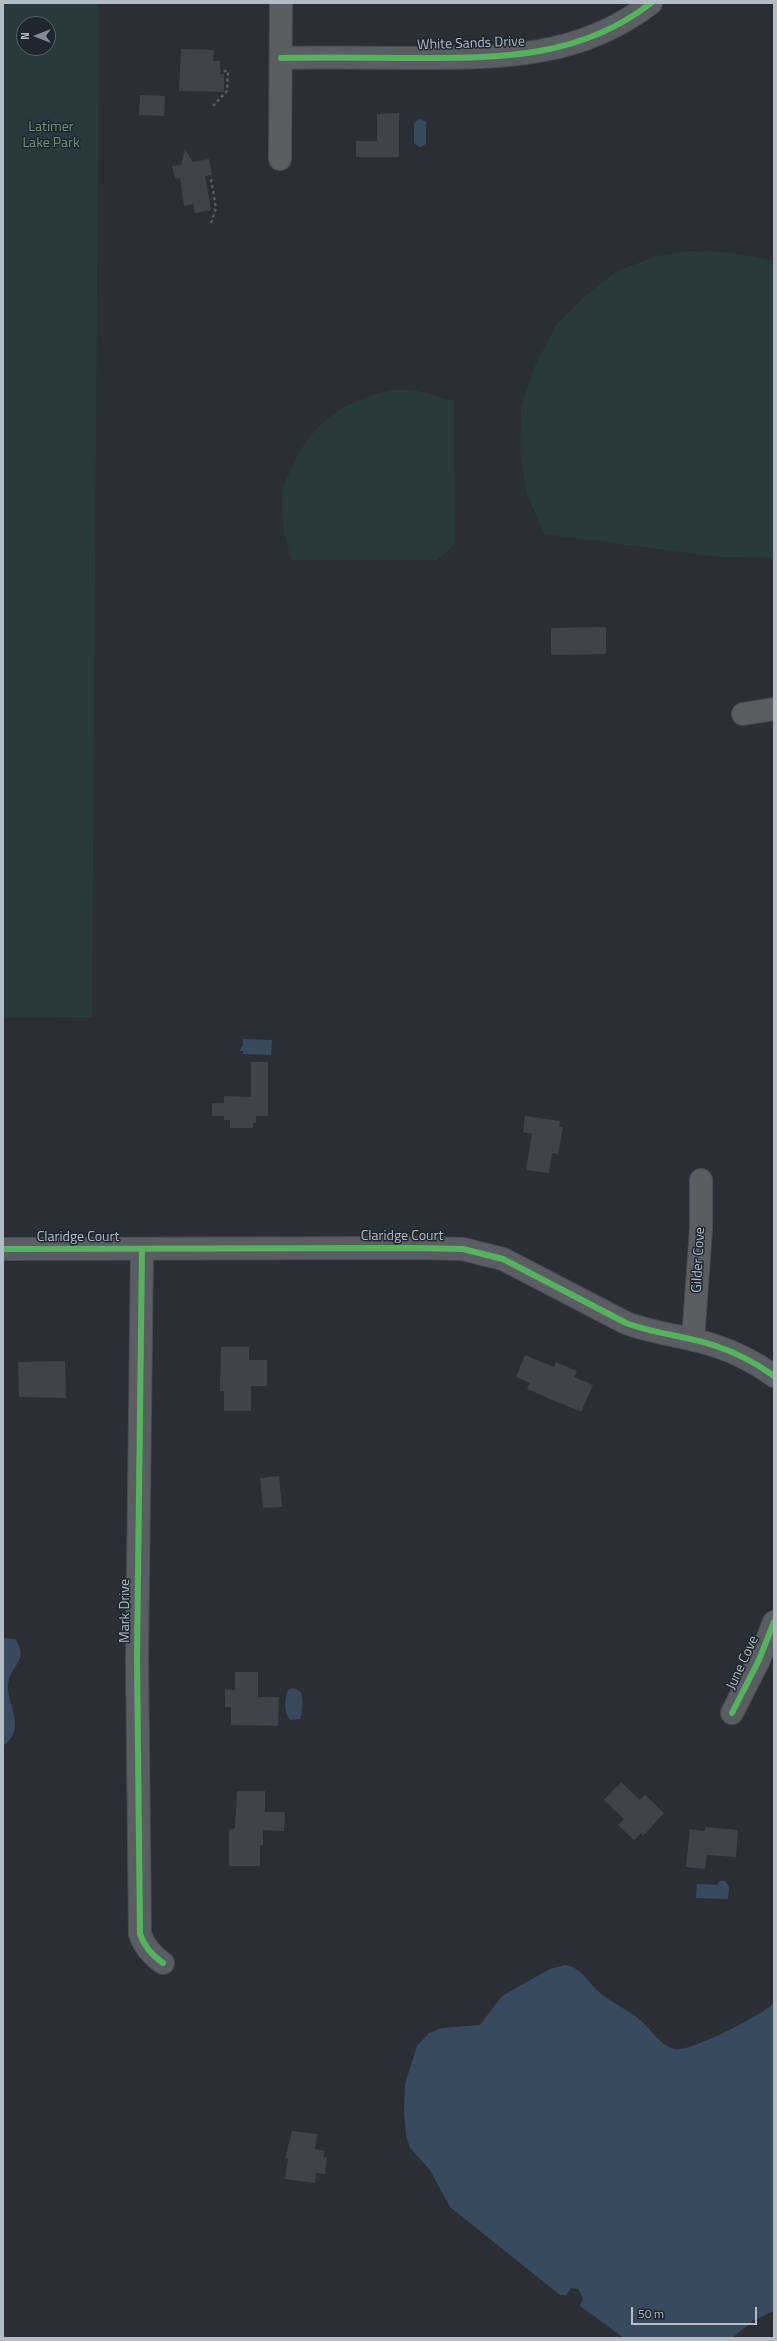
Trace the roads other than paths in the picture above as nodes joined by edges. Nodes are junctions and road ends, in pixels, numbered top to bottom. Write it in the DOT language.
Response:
graph roads {
  1 [pos="281,3"];
  2 [pos="651,3"];
  3 [pos="281,58"];
  4 [pos="280,159"];
  5 [pos="774,709"];
  6 [pos="743,714"];
  7 [pos="701,1180"];
  8 [pos="3,1249"];
  9 [pos="142,1250"];
  10 [pos="693,1340"];
  11 [pos="774,1376"];
  12 [pos="774,1622"];
  13 [pos="732,1713"];
  14 [pos="163,1963"];
  1 -- 3 [label="street"];
  2 -- 3 [label="street, White Sands Drive"];
  3 -- 4 [label="street"];
  5 -- 6 [label="street"];
  7 -- 10 [label="street, Gilder Cove"];
  8 -- 9 [label="street, Claridge Court"];
  9 -- 10 [label="street, Claridge Court"];
  9 -- 14 [label="street, Mark Drive"];
  10 -- 11 [label="street, Claridge Court"];
  12 -- 13 [label="street, June Cove"];
}
